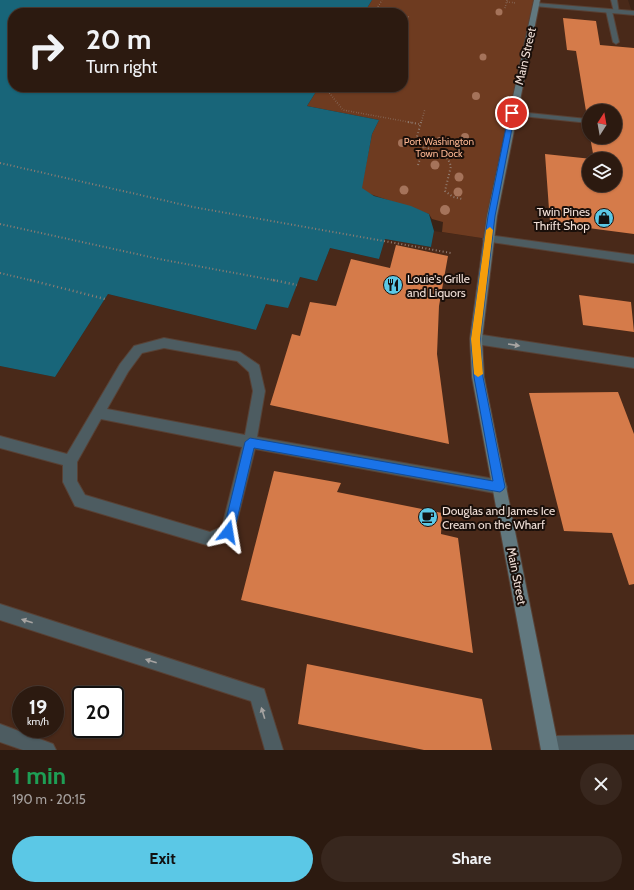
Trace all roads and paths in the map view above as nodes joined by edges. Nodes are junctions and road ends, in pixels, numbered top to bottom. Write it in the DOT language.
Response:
graph roads {
  1 [pos="614,0"];
  2 [pos="507,1"];
  3 [pos="518,3"];
  4 [pos="537,3"];
  5 [pos="505,8"];
  6 [pos="609,11"];
  7 [pos="617,12"];
  8 [pos="634,13"];
  9 [pos="616,42"];
  10 [pos="329,92"];
  11 [pos="425,109"];
  12 [pos="512,113"];
  13 [pos="582,120"];
  14 [pos="419,124"];
  15 [pos="424,146"];
  16 [pos="0,164"];
  17 [pos="418,165"];
  18 [pos="462,199"];
  19 [pos="0,224"];
  20 [pos="488,239"];
  21 [pos="451,253"];
  22 [pos="634,259"];
  23 [pos="0,274"];
  24 [pos="297,285"];
  25 [pos="105,299"];
  26 [pos="476,339"];
  27 [pos="634,363"];
  28 [pos="98,413"];
  29 [pos="0,442"];
  30 [pos="250,442"];
  31 [pos="70,461"];
  32 [pos="500,487"];
  33 [pos="0,612"];
  34 [pos="0,733"];
  35 [pos="634,744"];
  36 [pos="550,748"];
  37 [pos="47,750"];
  38 [pos="274,750"];
  1 -- 7 [label="street"];
  2 -- 3 [label="path"];
  2 -- 5 [label="path"];
  4 -- 6 [label="street"];
  4 -- 12 [label="main road, Main Street"];
  6 -- 7 [label="street"];
  6 -- 9 [label="street"];
  7 -- 8 [label="street"];
  10 -- 14 [label="path"];
  11 -- 14 [label="path"];
  12 -- 13 [label="street"];
  12 -- 20 [label="main road, Main Street"];
  14 -- 15 [label="path"];
  15 -- 17 [label="path"];
  15 -- 18 [label="path"];
  16 -- 21 [label="path"];
  19 -- 24 [label="path"];
  20 -- 22 [label="street"];
  20 -- 26 [label="main road, Main Street"];
  23 -- 25 [label="path"];
  26 -- 27 [label="street, one-way"];
  26 -- 32 [label="main road, Main Street"];
  28 -- 30 [label="street"];
  28 -- 30 [label="street"];
  28 -- 31 [label="street"];
  29 -- 31 [label="street"];
  30 -- 31 [label="street"];
  30 -- 32 [label="street"];
  32 -- 36 [label="main road, Main Street"];
  38 -- 33 [label="street, one-way"];
  34 -- 37 [label="street"];
  35 -- 36 [label="street"];
}
